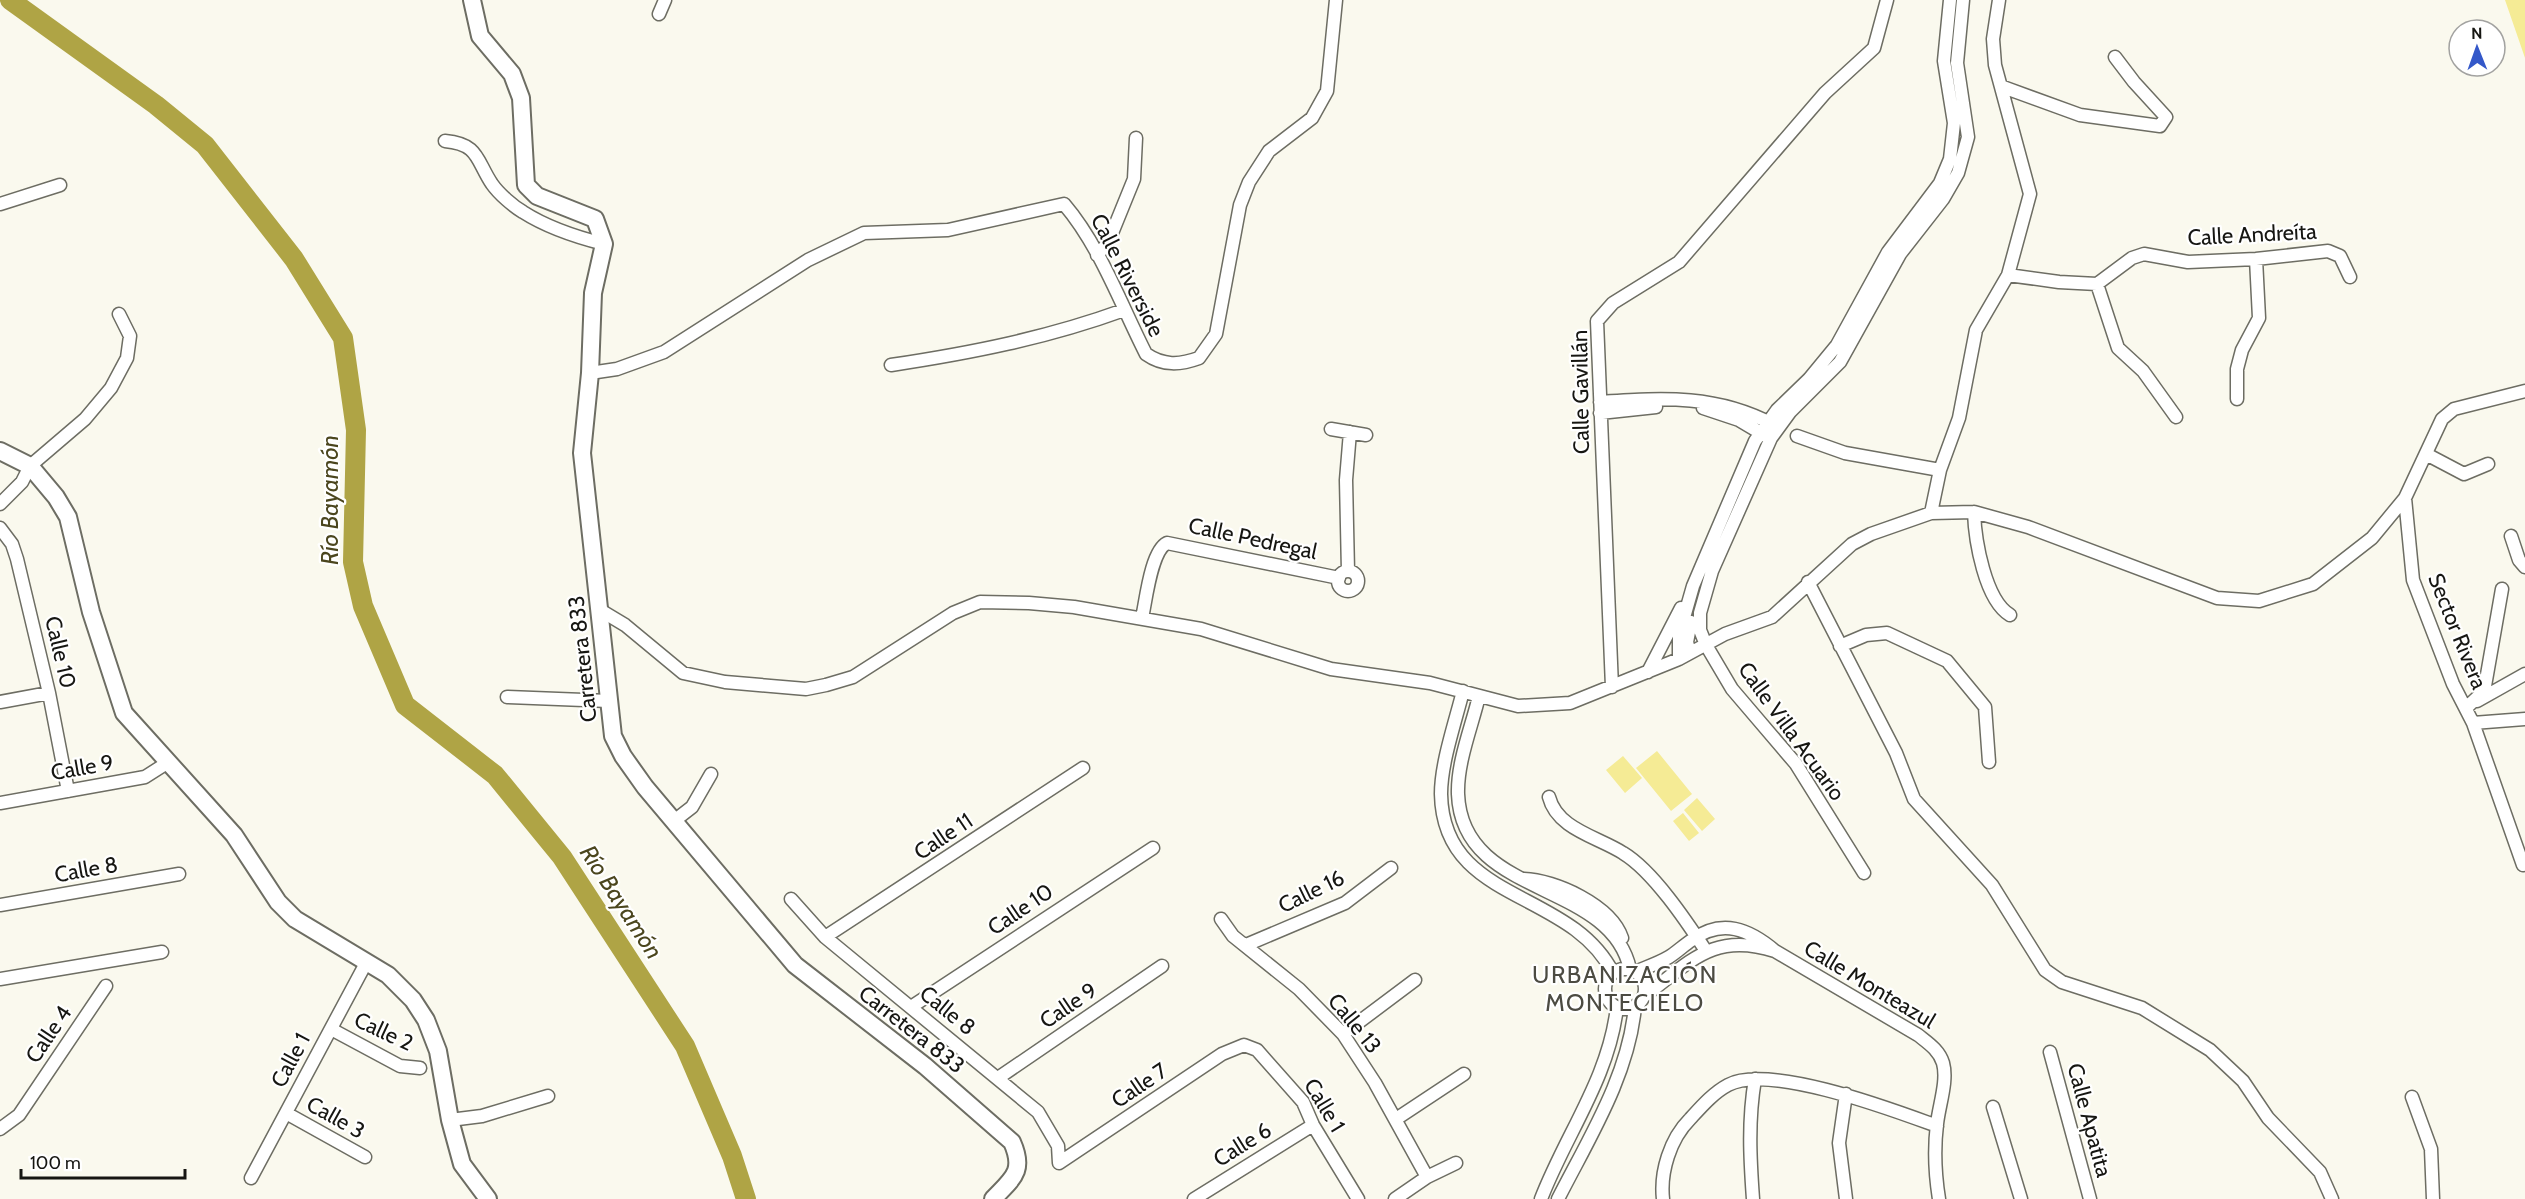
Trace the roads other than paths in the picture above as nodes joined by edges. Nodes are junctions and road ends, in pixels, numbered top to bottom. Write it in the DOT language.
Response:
graph roads {
  1 [pos="472,0"];
  2 [pos="665,0"];
  3 [pos="1336,0"];
  4 [pos="1876,0"];
  5 [pos="1950,0"];
  6 [pos="1963,0"];
  7 [pos="1999,0"];
  8 [pos="1887,5"];
  9 [pos="659,14"];
  10 [pos="2115,57"];
  11 [pos="2003,87"];
  12 [pos="1136,138"];
  13 [pos="445,141"];
  14 [pos="60,185"];
  15 [pos="0,204"];
  16 [pos="604,244"];
  17 [pos="1097,255"];
  18 [pos="2256,259"];
  19 [pos="2008,274"];
  20 [pos="2350,277"];
  21 [pos="2097,284"];
  22 [pos="1124,310"];
  23 [pos="119,314"];
  24 [pos="891,365"];
  25 [pos="591,373"];
  26 [pos="2525,391"];
  27 [pos="2237,399"];
  28 [pos="1600,407"];
  29 [pos="2176,417"];
  30 [pos="1773,424"];
  31 [pos="1331,429"];
  32 [pos="1350,432"];
  33 [pos="1366,435"];
  34 [pos="1765,435"];
  35 [pos="1797,436"];
  36 [pos="0,450"];
  37 [pos="2426,454"];
  38 [pos="2488,464"];
  39 [pos="30,466"];
  40 [pos="1940,470"];
  41 [pos="2405,498"];
  42 [pos="0,504"];
  43 [pos="1974,512"];
  44 [pos="1931,513"];
  45 [pos="0,528"];
  46 [pos="2511,536"];
  47 [pos="2525,567"];
  48 [pos="1808,582"];
  49 [pos="1693,586"];
  50 [pos="2502,589"];
  51 [pos="1706,590"];
  52 [pos="600,610"];
  53 [pos="2010,615"];
  54 [pos="1142,618"];
  55 [pos="1706,645"];
  56 [pos="1840,646"];
  57 [pos="1685,656"];
  58 [pos="1648,672"];
  59 [pos="2525,674"];
  60 [pos="1612,687"];
  61 [pos="1462,691"];
  62 [pos="49,693"];
  63 [pos="1479,696"];
  64 [pos="507,697"];
  65 [pos="609,701"];
  66 [pos="0,702"];
  67 [pos="2466,708"];
  68 [pos="2525,719"];
  69 [pos="2473,723"];
  70 [pos="1989,762"];
  71 [pos="167,763"];
  72 [pos="1083,768"];
  73 [pos="711,774"];
  74 [pos="68,790"];
  75 [pos="1549,797"];
  76 [pos="0,803"];
  77 [pos="674,821"];
  78 [pos="1153,848"];
  79 [pos="2523,865"];
  80 [pos="1391,868"];
  81 [pos="1864,873"];
  82 [pos="179,874"];
  83 [pos="791,899"];
  84 [pos="0,905"];
  85 [pos="1221,919"];
  86 [pos="825,937"];
  87 [pos="1696,937"];
  88 [pos="1246,945"];
  89 [pos="1706,951"];
  90 [pos="1775,951"];
  91 [pos="162,952"];
  92 [pos="366,963"];
  93 [pos="1162,966"];
  94 [pos="1633,970"];
  95 [pos="1613,973"];
  96 [pos="0,979"];
  97 [pos="1415,980"];
  98 [pos="106,986"];
  99 [pos="1639,1002"];
  100 [pos="911,1007"];
  101 [pos="1617,1007"];
  102 [pos="331,1029"];
  103 [pos="1343,1034"];
  104 [pos="1244,1045"];
  105 [pos="2050,1053"];
  106 [pos="420,1068"];
  107 [pos="1464,1074"];
  108 [pos="998,1078"];
  109 [pos="1755,1079"];
  110 [pos="1846,1094"];
  111 [pos="548,1096"];
  112 [pos="2412,1097"];
  113 [pos="1993,1107"];
  114 [pos="286,1113"];
  115 [pos="1396,1119"];
  116 [pos="450,1120"];
  117 [pos="1313,1125"];
  118 [pos="1937,1126"];
  119 [pos="0,1129"];
  120 [pos="365,1157"];
  121 [pos="1059,1163"];
  122 [pos="1456,1163"];
  123 [pos="1427,1177"];
  124 [pos="251,1178"];
  125 [pos="488,1199"];
  126 [pos="993,1199"];
  127 [pos="1194,1199"];
  128 [pos="1358,1199"];
  129 [pos="1395,1199"];
  130 [pos="1541,1199"];
  131 [pos="1558,1199"];
  132 [pos="1663,1199"];
  133 [pos="1753,1199"];
  134 [pos="1846,1199"];
  135 [pos="1939,1199"];
  136 [pos="2021,1199"];
  137 [pos="2090,1199"];
  138 [pos="2332,1199"];
  139 [pos="2433,1199"];
  1 -- 16 [label="street"];
  2 -- 9 [label="street"];
  3 -- 22 [label="street, Calle Riverside"];
  4 -- 8 [label="street"];
  5 -- 30 [label="street"];
  6 -- 30 [label="street"];
  7 -- 11 [label="street"];
  8 -- 28 [label="street, Calle Gavillán"];
  10 -- 11 [label="street"];
  11 -- 19 [label="street"];
  12 -- 17 [label="street"];
  13 -- 16 [label="street"];
  14 -- 15 [label="street"];
  16 -- 25 [label="street, Carretera 833"];
  17 -- 22 [label="street, Calle Riverside"];
  17 -- 25 [label="street, Calle Riverside"];
  18 -- 20 [label="street, Calle Andreíta"];
  18 -- 21 [label="street, Calle Andreíta"];
  18 -- 27 [label="street"];
  19 -- 21 [label="street"];
  19 -- 40 [label="street"];
  21 -- 29 [label="street"];
  22 -- 24 [label="street"];
  23 -- 39 [label="street"];
  25 -- 52 [label="street, Carretera 833"];
  26 -- 37 [label="street"];
  28 -- 30 [label="street"];
  28 -- 34 [label="street"];
  28 -- 60 [label="street, Calle Gavillán"];
  30 -- 34 [label="street"];
  31 -- 32 [label="street"];
  32 -- 33 [label="street"];
  32 -- 54 [label="street, Calle Pedregal"];
  34 -- 49 [label="street"];
  34 -- 51 [label="street"];
  35 -- 40 [label="street"];
  36 -- 39 [label="street"];
  37 -- 38 [label="street"];
  37 -- 41 [label="street"];
  39 -- 42 [label="street"];
  39 -- 71 [label="street"];
  40 -- 44 [label="street"];
  41 -- 43 [label="street"];
  41 -- 67 [label="street, Sector Rivera"];
  43 -- 44 [label="street"];
  43 -- 53 [label="street"];
  44 -- 48 [label="street"];
  45 -- 62 [label="street, Calle 10"];
  46 -- 47 [label="street"];
  48 -- 55 [label="street"];
  48 -- 56 [label="street"];
  49 -- 57 [label="street"];
  49 -- 58 [label="street"];
  50 -- 67 [label="street, Sector Rivera"];
  51 -- 55 [label="street"];
  51 -- 57 [label="street"];
  52 -- 54 [label="street"];
  52 -- 65 [label="street, Carretera 833"];
  54 -- 61 [label="street"];
  55 -- 57 [label="street"];
  55 -- 81 [label="street, Calle Villa Acuario"];
  56 -- 70 [label="street"];
  56 -- 138 [label="street"];
  57 -- 58 [label="street"];
  58 -- 60 [label="street"];
  59 -- 67 [label="street, Sector Rivera"];
  60 -- 63 [label="street"];
  61 -- 63 [label="street"];
  61 -- 95 [label="street"];
  62 -- 66 [label="street"];
  62 -- 74 [label="street, Calle 10"];
  63 -- 94 [label="street"];
  64 -- 65 [label="street"];
  65 -- 77 [label="street, Carretera 833"];
  67 -- 69 [label="street, Sector Rivera"];
  68 -- 69 [label="street, Sector Rivera"];
  69 -- 79 [label="street, Sector Rivera"];
  71 -- 74 [label="street, Calle 9"];
  71 -- 92 [label="street"];
  72 -- 86 [label="street, Calle 11"];
  73 -- 77 [label="street"];
  74 -- 76 [label="street, Calle 9"];
  75 -- 87 [label="street"];
  77 -- 126 [label="street, Carretera 833"];
  78 -- 100 [label="street, Calle 10"];
  80 -- 88 [label="street, Calle 16"];
  82 -- 84 [label="street, Calle 8"];
  83 -- 86 [label="street, Calle 8"];
  85 -- 88 [label="street, Calle 13"];
  86 -- 100 [label="street, Calle 8"];
  87 -- 89 [label="street"];
  87 -- 90 [label="street, Calle Monteazul"];
  87 -- 94 [label="street, Calle Monteazul"];
  88 -- 103 [label="street, Calle 13"];
  89 -- 90 [label="street, Calle Monteazul"];
  89 -- 99 [label="street, Calle Monteazul"];
  90 -- 118 [label="street, Calle Monteazul"];
  91 -- 96 [label="street"];
  92 -- 102 [label="street, Calle 1"];
  92 -- 116 [label="street"];
  93 -- 108 [label="street, Calle 9"];
  94 -- 95 [label="street"];
  94 -- 99 [label="street"];
  95 -- 101 [label="street"];
  97 -- 103 [label="street"];
  98 -- 119 [label="street, Calle 4"];
  99 -- 101 [label="street"];
  99 -- 131 [label="street"];
  100 -- 108 [label="street, Calle 8"];
  101 -- 130 [label="street"];
  102 -- 106 [label="street, Calle 2"];
  102 -- 114 [label="street, Calle 1"];
  103 -- 115 [label="street, Calle 13"];
  104 -- 117 [label="street, Calle 1"];
  104 -- 121 [label="street, Calle 7"];
  105 -- 137 [label="street, Calle Apatita"];
  107 -- 115 [label="street"];
  108 -- 121 [label="street, Calle 8"];
  109 -- 110 [label="street"];
  109 -- 132 [label="street"];
  109 -- 133 [label="street"];
  110 -- 118 [label="street"];
  110 -- 134 [label="street"];
  111 -- 116 [label="street"];
  112 -- 139 [label="street"];
  113 -- 136 [label="street"];
  114 -- 120 [label="street, Calle 3"];
  114 -- 124 [label="street, Calle 1"];
  115 -- 123 [label="street, Calle 13"];
  116 -- 125 [label="street"];
  117 -- 127 [label="street, Calle 6"];
  117 -- 128 [label="street, Calle 1"];
  118 -- 135 [label="street, Calle Monteazul"];
  122 -- 123 [label="street"];
  123 -- 129 [label="street"];
}
